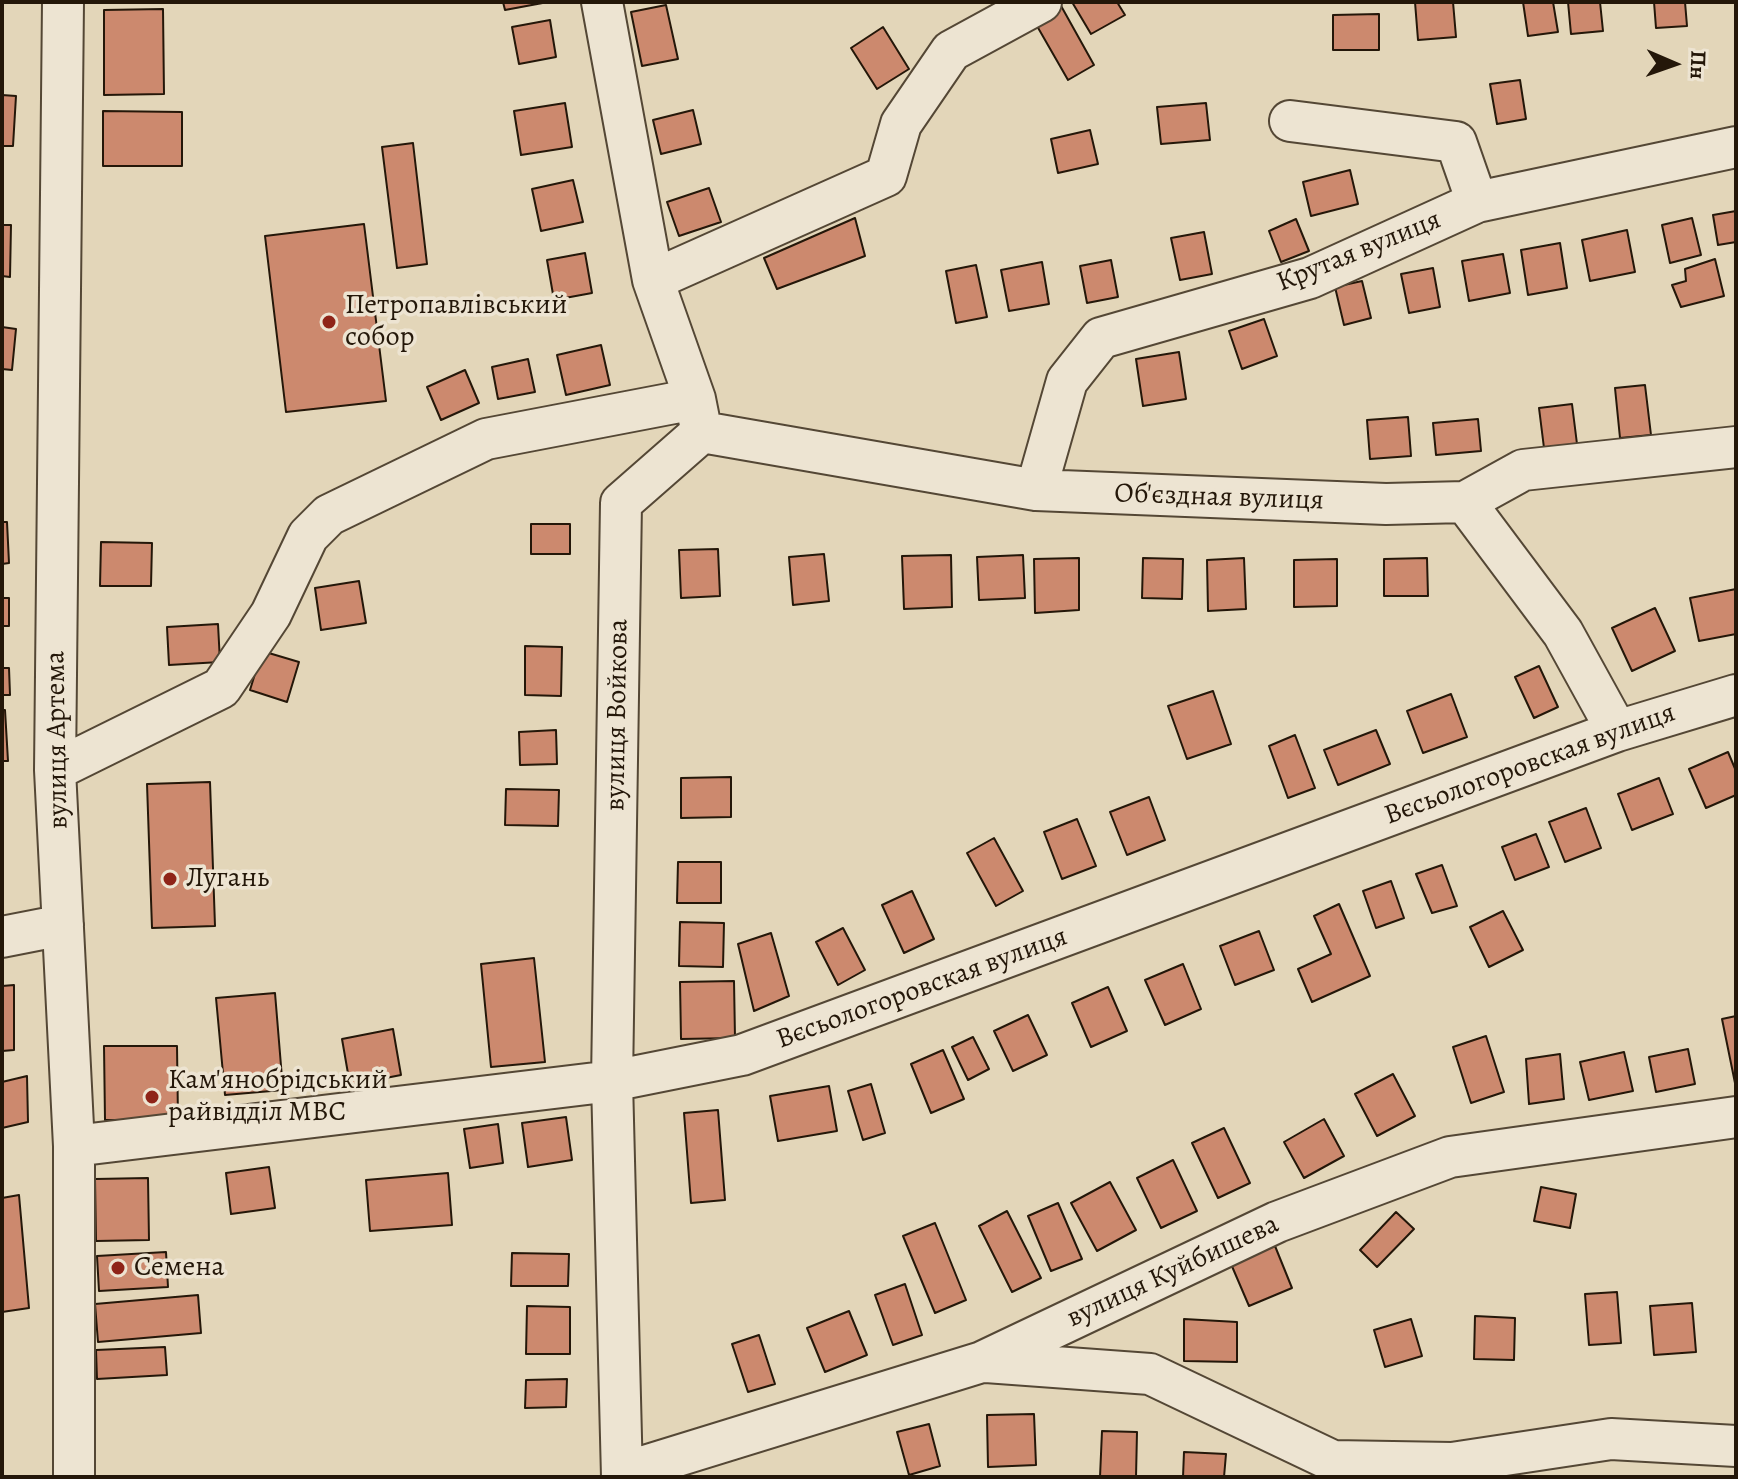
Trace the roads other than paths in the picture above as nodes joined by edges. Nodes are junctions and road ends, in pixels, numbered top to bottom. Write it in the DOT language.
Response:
graph roads {
  1 [pos="63,2"];
  2 [pos="602,2"];
  3 [pos="1041,2"];
  4 [pos="1290,121"];
  5 [pos="1736,147"];
  6 [pos="1477,202"];
  7 [pos="653,280"];
  8 [pos="698,415"];
  9 [pos="1736,447"];
  10 [pos="1036,490"];
  11 [pos="1465,502"];
  12 [pos="1736,695"];
  13 [pos="1617,731"];
  14 [pos="55,770"];
  15 [pos="63,925"];
  16 [pos="2,937"];
  17 [pos="612,1081"];
  18 [pos="1736,1117"];
  19 [pos="74,1146"];
  20 [pos="982,1362"];
  21 [pos="1736,1446"];
  22 [pos="622,1475"];
  23 [pos="74,1477"];
  1 -- 14 [label="street, вулиця Артема"];
  2 -- 7 [label="street"];
  3 -- 7 [label="street"];
  4 -- 6 [label="street"];
  5 -- 6 [label="street, Крутая вулиця"];
  6 -- 10 [label="street, Крутая вулиця"];
  7 -- 8 [label="street"];
  8 -- 10 [label="street, Об'єздная вулиця"];
  8 -- 14 [label="street"];
  8 -- 17 [label="street, вулиця Войкова"];
  9 -- 11 [label="street"];
  10 -- 11 [label="street, Об'єздная вулиця"];
  11 -- 13 [label="street"];
  12 -- 13 [label="street, Вєсьологоровская вулиця"];
  13 -- 17 [label="street, Вєсьологоровская вулиця"];
  14 -- 15 [label="street, вулиця Артема"];
  15 -- 16 [label="street"];
  15 -- 19 [label="street, вулиця Артема"];
  17 -- 19 [label="street, Вєсьологоровская вулиця"];
  17 -- 22 [label="street, вулиця Войкова"];
  18 -- 20 [label="street, вулиця Куйбишева"];
  19 -- 23 [label="street, вулиця Артема"];
  20 -- 21 [label="street"];
  20 -- 22 [label="street, вулиця Куйбишева"];
}
